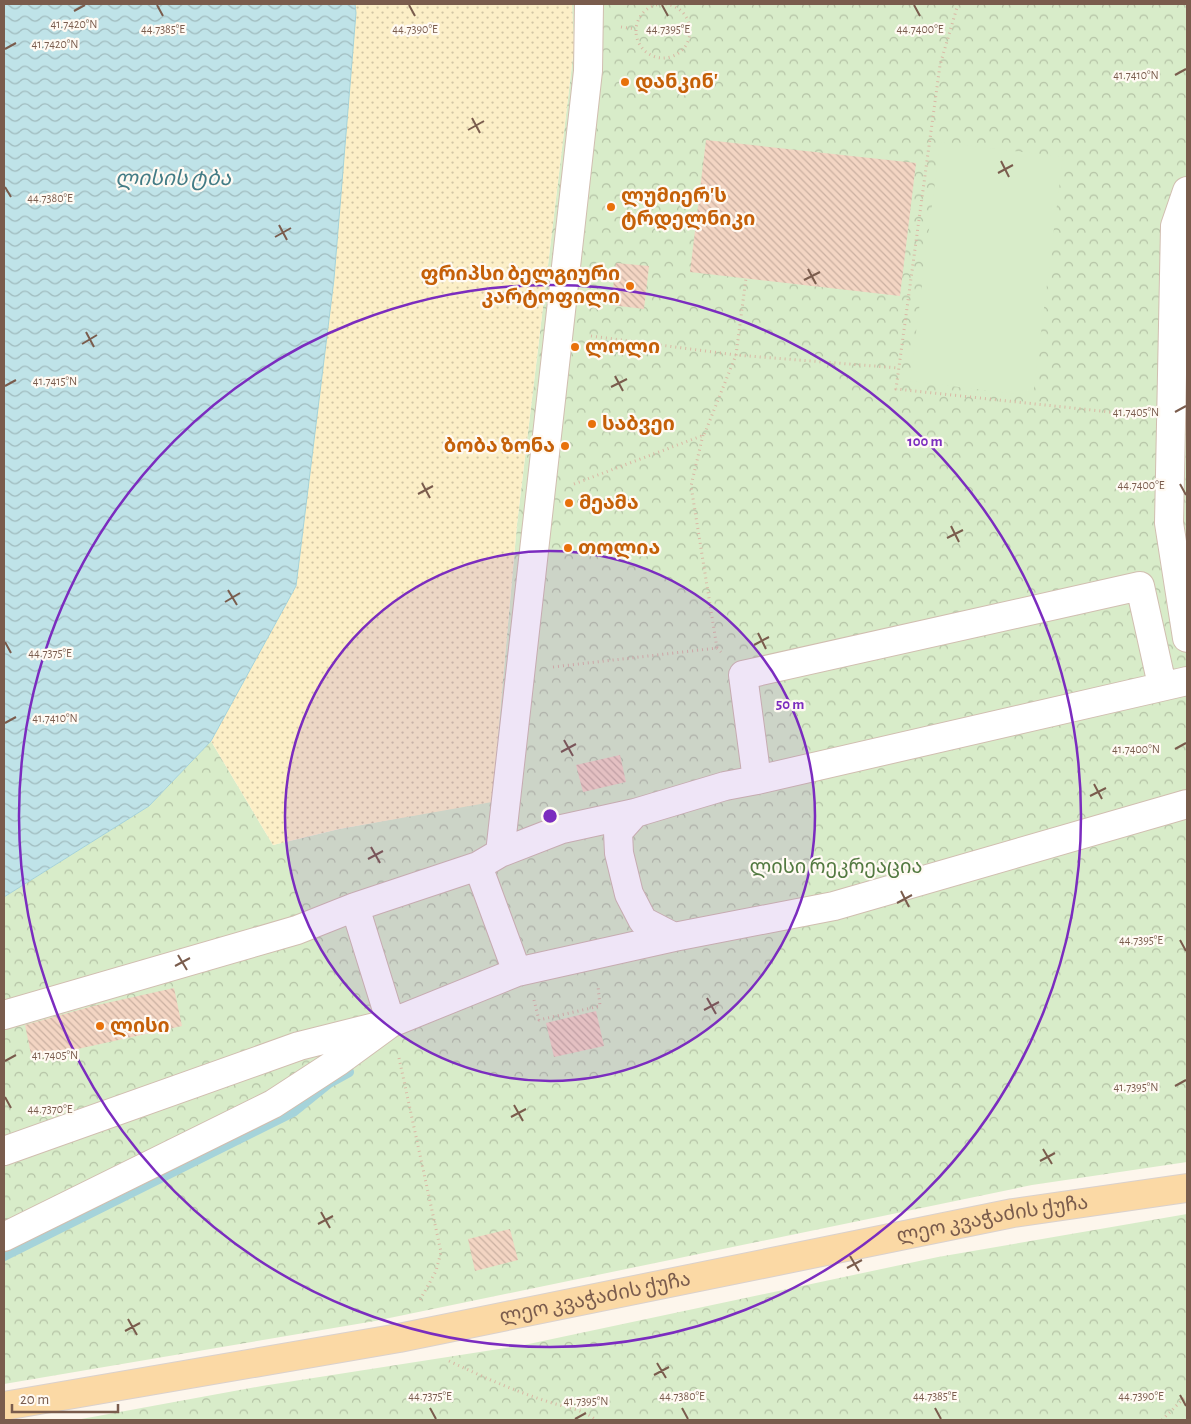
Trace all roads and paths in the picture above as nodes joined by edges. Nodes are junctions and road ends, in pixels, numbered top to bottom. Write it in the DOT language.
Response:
graph roads {
  1 [pos="589,4"];
  2 [pos="958,4"];
  3 [pos="687,20"];
  4 [pos="1187,191"];
  5 [pos="746,278"];
  6 [pos="559,332"];
  7 [pos="736,355"];
  8 [pos="899,368"];
  9 [pos="1172,419"];
  10 [pos="704,435"];
  11 [pos="541,496"];
  12 [pos="1187,638"];
  13 [pos="717,648"];
  14 [pos="520,670"];
  15 [pos="743,675"];
  16 [pos="1175,683"];
  17 [pos="757,780"];
  18 [pos="1187,804"];
  19 [pos="635,813"];
  20 [pos="489,860"];
  21 [pos="355,907"];
  22 [pos="674,937"];
  23 [pos="525,982"];
  24 [pos="598,982"];
  25 [pos="4,1015"];
  26 [pos="391,1023"];
  27 [pos="398,1053"];
  28 [pos="4,1151"];
  29 [pos="1187,1188"];
  30 [pos="4,1237"];
  31 [pos="399,1338"];
  32 [pos="1187,1396"];
  33 [pos="4,1406"];
  34 [pos="596,1420"];
  35 [pos="1162,1420"];
  1 -- 6 [label="street"];
  2 -- 8 [label="path"];
  3 -- 3 [label="path"];
  4 -- 9 [label="street"];
  5 -- 7 [label="path"];
  6 -- 7 [label="path"];
  6 -- 11 [label="street"];
  7 -- 8 [label="path"];
  7 -- 10 [label="path"];
  8 -- 9 [label="path"];
  9 -- 12 [label="street"];
  10 -- 11 [label="path"];
  10 -- 13 [label="path"];
  11 -- 14 [label="street"];
  13 -- 14 [label="path"];
  13 -- 15 [label="path"];
  14 -- 20 [label="street"];
  15 -- 16 [label="street"];
  15 -- 17 [label="street"];
  16 -- 17 [label="street"];
  17 -- 19 [label="street"];
  18 -- 22 [label="street"];
  19 -- 20 [label="street"];
  19 -- 22 [label="street"];
  20 -- 21 [label="street"];
  20 -- 23 [label="street"];
  21 -- 25 [label="street"];
  21 -- 26 [label="street"];
  22 -- 23 [label="street"];
  23 -- 24 [label="path"];
  23 -- 26 [label="street"];
  26 -- 28 [label="street"];
  26 -- 30 [label="street"];
  27 -- 31 [label="path"];
  29 -- 31 [label="main road, ლეო კვაჭაძის ქუჩა"];
  31 -- 33 [label="main road, ლეო კვაჭაძის ქუჩა"];
  31 -- 34 [label="path"];
  32 -- 35 [label="path"];
}
